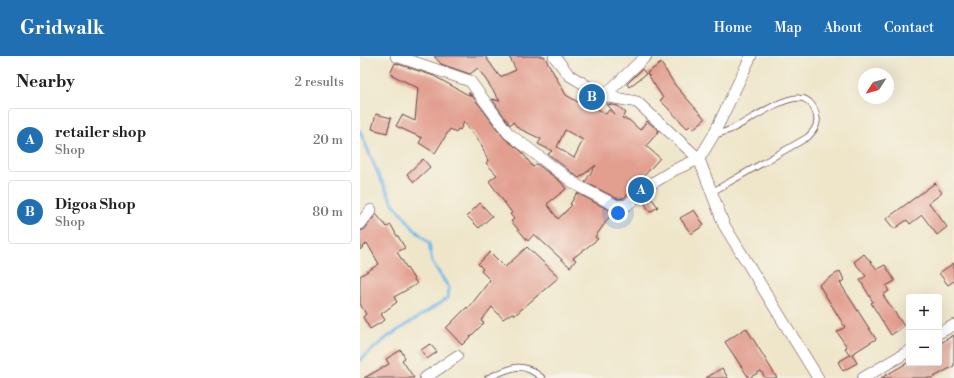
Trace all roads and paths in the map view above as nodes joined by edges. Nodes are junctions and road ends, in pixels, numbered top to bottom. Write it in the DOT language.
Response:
graph roads {
  1 [pos="396,56"];
  2 [pos="554,56"];
  3 [pos="646,56"];
  4 [pos="751,56"];
  5 [pos="604,96"];
  6 [pos="713,136"];
  7 [pos="698,159"];
  8 [pos="712,192"];
  9 [pos="371,210"];
  10 [pos="360,224"];
  11 [pos="954,324"];
  12 [pos="942,331"];
  13 [pos="906,353"];
  14 [pos="457,356"];
  15 [pos="425,378"];
  16 [pos="488,378"];
  17 [pos="542,378"];
  18 [pos="818,378"];
  19 [pos="863,378"];
  1 -- 7 [label="street"];
  2 -- 5 [label="street"];
  3 -- 5 [label="street"];
  4 -- 6 [label="street"];
  5 -- 7 [label="street"];
  6 -- 7 [label="street"];
  6 -- 8 [label="lane"];
  7 -- 8 [label="street"];
  8 -- 18 [label="street"];
  9 -- 10 [label="street"];
  11 -- 12 [label="street"];
  13 -- 19 [label="street"];
  14 -- 15 [label="street"];
  16 -- 17 [label="lane"];
}
